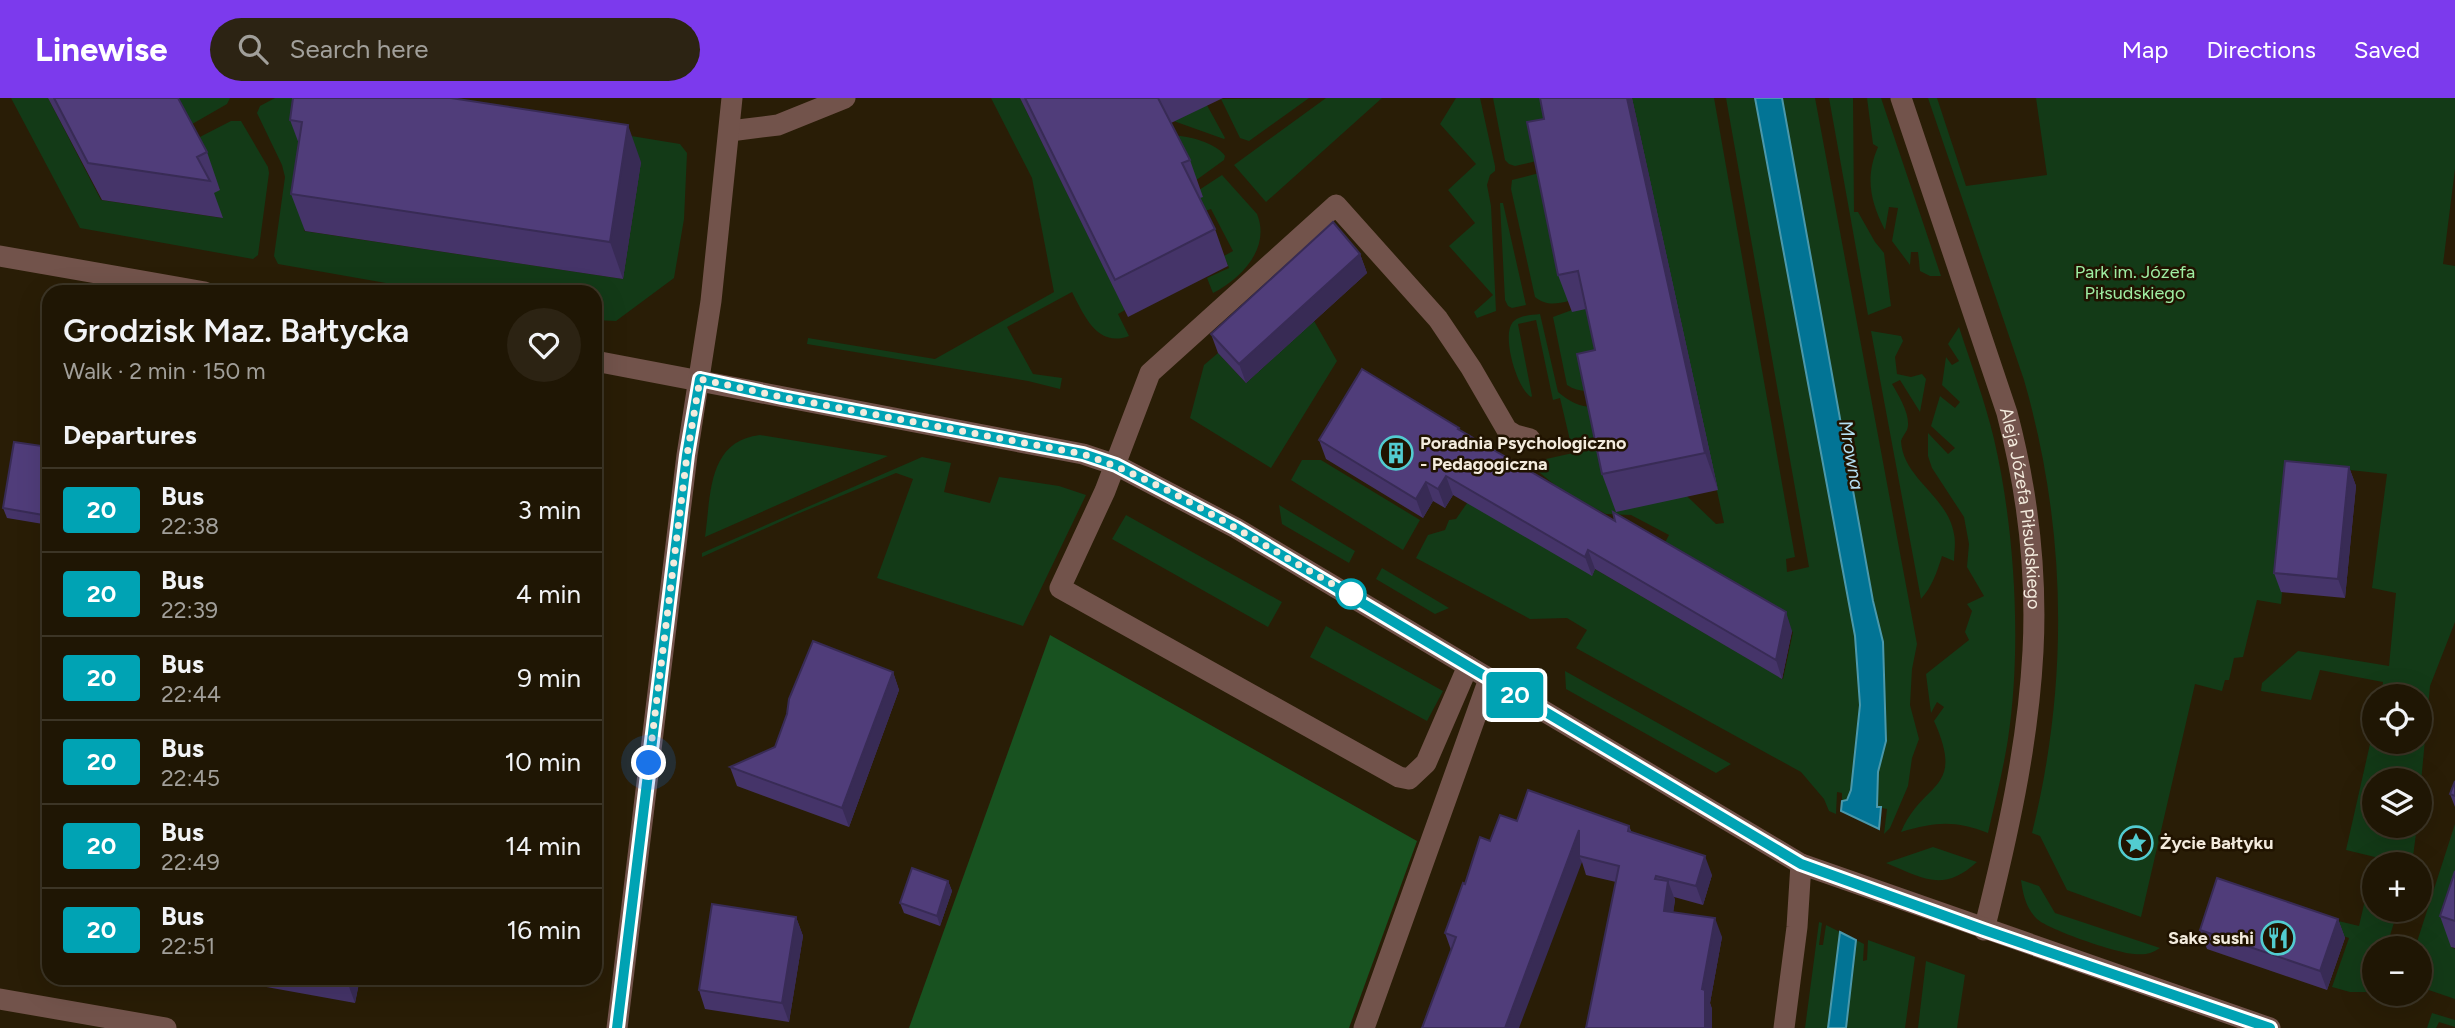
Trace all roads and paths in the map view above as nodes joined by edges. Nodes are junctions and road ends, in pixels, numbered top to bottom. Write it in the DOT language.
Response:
graph roads {
  1 [pos="732,98"];
  2 [pos="845,98"];
  3 [pos="1901,98"];
  4 [pos="730,131"];
  5 [pos="0,256"];
  6 [pos="165,285"];
  7 [pos="602,362"];
  8 [pos="700,379"];
  9 [pos="1530,439"];
  10 [pos="1116,465"];
  11 [pos="1468,666"];
  12 [pos="1489,679"];
  13 [pos="1801,864"];
  14 [pos="1984,930"];
  15 [pos="0,999"];
  16 [pos="166,1028"];
  17 [pos="617,1028"];
  18 [pos="1364,1028"];
  19 [pos="1784,1028"];
  20 [pos="2270,1028"];
  1 -- 4 [label="street"];
  2 -- 4 [label="street"];
  3 -- 14 [label="street, Aleja Józefa Piłsudskiego"];
  4 -- 8 [label="street"];
  5 -- 6 [label="street"];
  7 -- 8 [label="street"];
  8 -- 10 [label="street"];
  8 -- 17 [label="street"];
  9 -- 10 [label="street"];
  10 -- 11 [label="street"];
  10 -- 11 [label="street"];
  11 -- 12 [label="street"];
  12 -- 13 [label="street"];
  12 -- 18 [label="street"];
  13 -- 14 [label="street"];
  13 -- 19 [label="street"];
  14 -- 20 [label="street"];
  15 -- 16 [label="street"];
}
